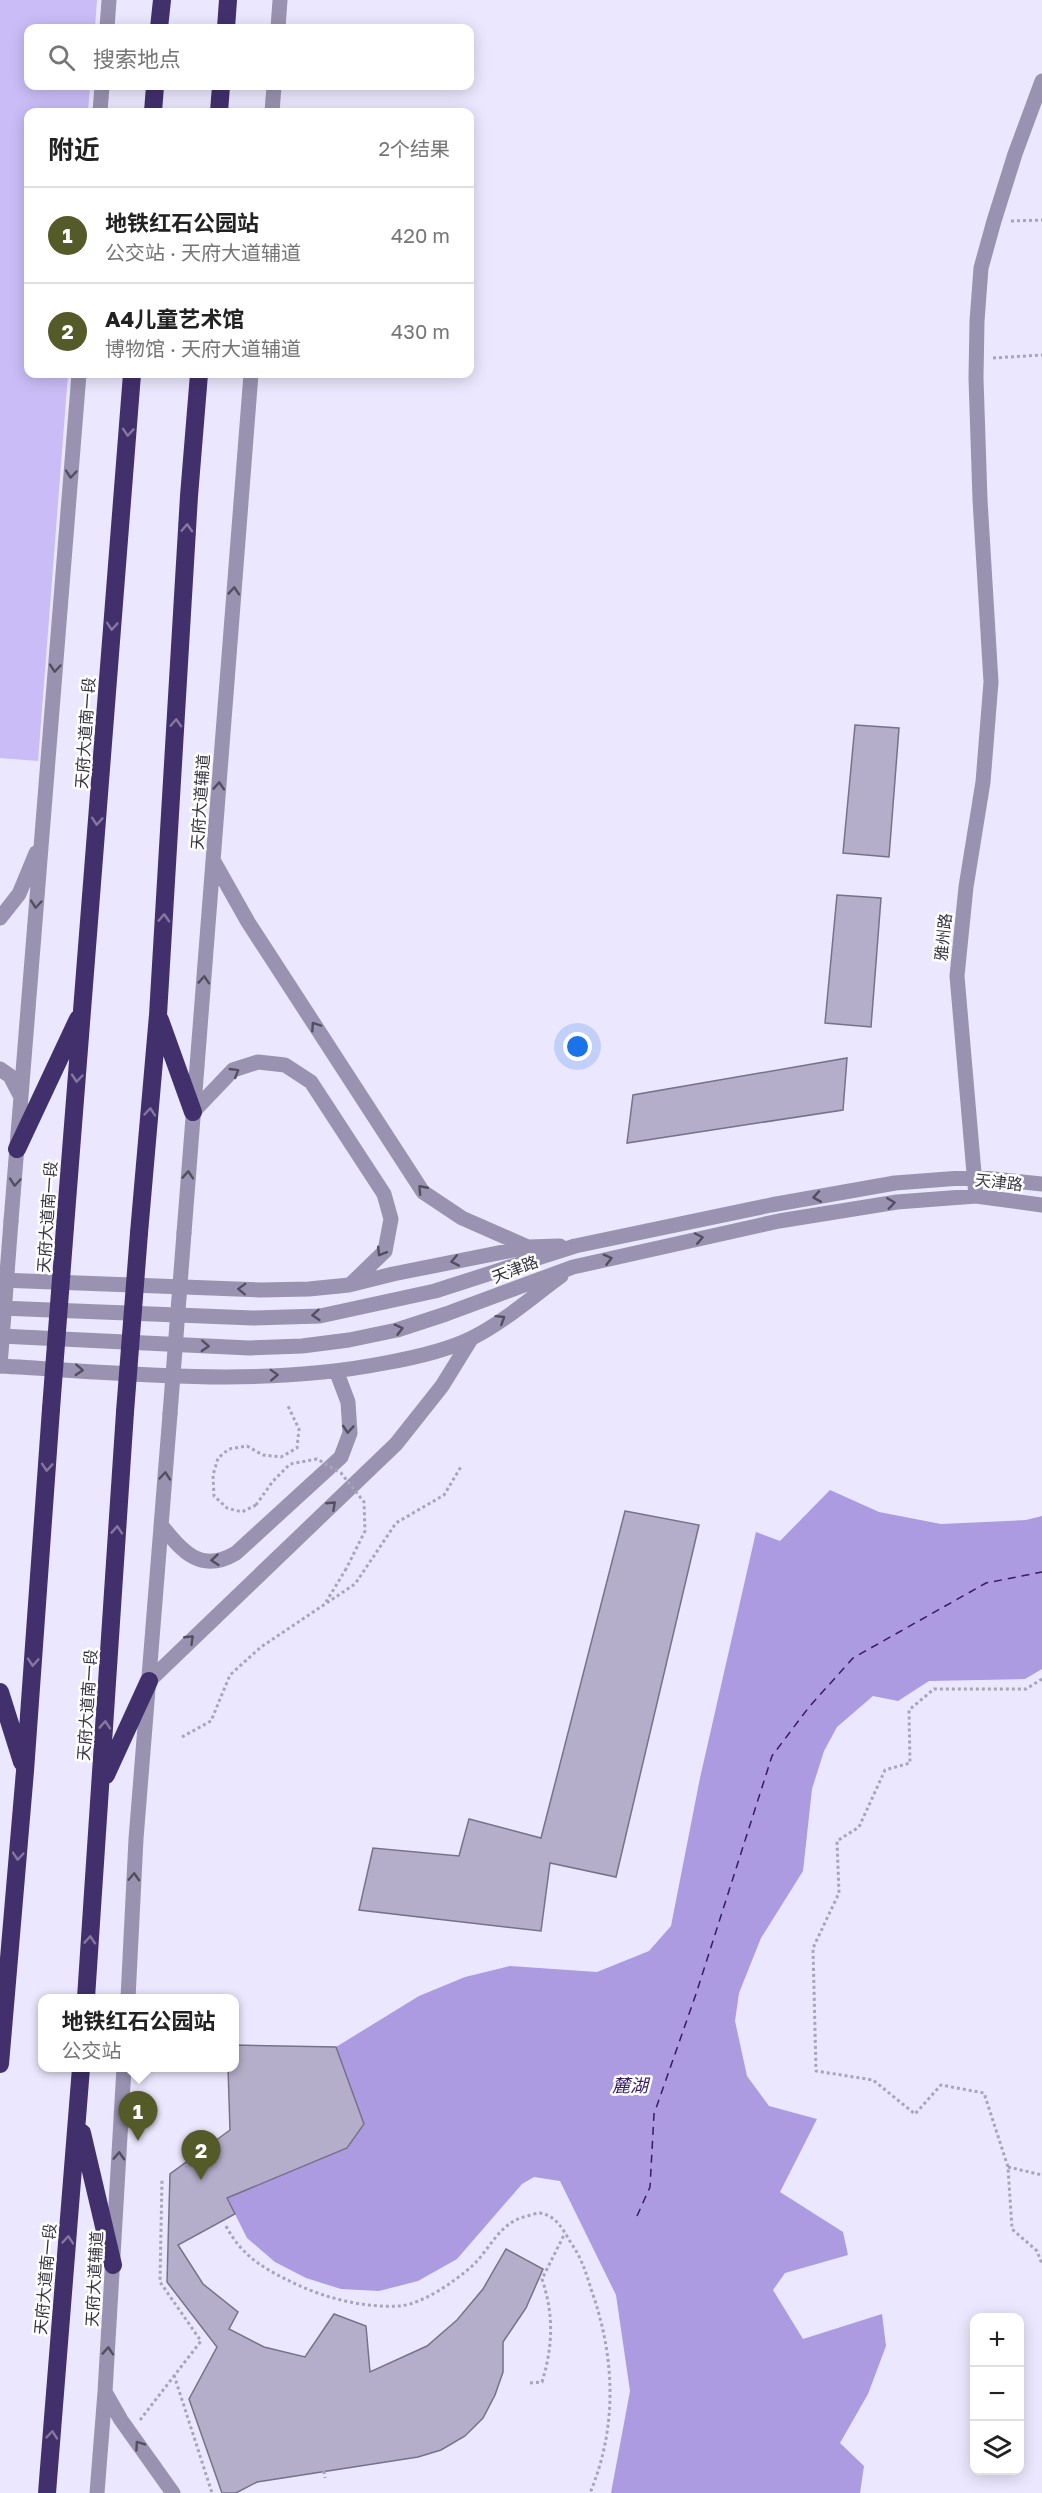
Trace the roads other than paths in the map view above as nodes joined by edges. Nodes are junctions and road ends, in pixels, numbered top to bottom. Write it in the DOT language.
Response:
graph roads {
  1 [pos="109,0"];
  2 [pos="162,0"];
  3 [pos="228,0"];
  4 [pos="280,0"];
  5 [pos="107,24"];
  6 [pos="159,24"];
  7 [pos="226,24"];
  8 [pos="278,24"];
  9 [pos="1042,81"];
  10 [pos="102,90"];
  11 [pos="155,90"];
  12 [pos="221,90"];
  13 [pos="274,90"];
  14 [pos="100,108"];
  15 [pos="153,108"];
  16 [pos="219,108"];
  17 [pos="272,108"];
  18 [pos="79,378"];
  19 [pos="132,378"];
  20 [pos="199,378"];
  21 [pos="251,378"];
  22 [pos="41,839"];
  23 [pos="213,860"];
  24 [pos="0,918"];
  25 [pos="82,1009"];
  26 [pos="158,1015"];
  27 [pos="0,1069"];
  28 [pos="21,1098"];
  29 [pos="193,1112"];
  30 [pos="17,1149"];
  31 [pos="974,1177"];
  32 [pos="1042,1184"];
  33 [pos="976,1196"];
  34 [pos="1042,1205"];
  35 [pos="575,1246"];
  36 [pos="528,1247"];
  37 [pos="573,1267"];
  38 [pos="0,1280"];
  39 [pos="350,1285"];
  40 [pos="0,1308"];
  41 [pos="0,1336"];
  42 [pos="471,1339"];
  43 [pos="0,1366"];
  44 [pos="337,1372"];
  45 [pos="161,1525"];
  46 [pos="148,1681"];
  47 [pos="0,1692"];
  48 [pos="25,1771"];
  49 [pos="101,1787"];
  50 [pos="86,1994"];
  51 [pos="128,1994"];
  52 [pos="0,2064"];
  53 [pos="81,2072"];
  54 [pos="124,2072"];
  55 [pos="78,2114"];
  56 [pos="113,2265"];
  57 [pos="105,2392"];
  58 [pos="47,2493"];
  59 [pos="97,2493"];
  60 [pos="173,2493"];
  1 -- 5 [label="street"];
  2 -- 6 [label="highway"];
  3 -- 7 [label="highway"];
  4 -- 8 [label="street"];
  9 -- 31 [label="street, 雅州路"];
  10 -- 14 [label="street"];
  11 -- 15 [label="highway"];
  12 -- 16 [label="highway"];
  13 -- 17 [label="street"];
  18 -- 22 [label="street, one-way"];
  19 -- 25 [label="highway, 天府大道南一段, one-way"];
  26 -- 20 [label="highway, 天府大道南一段, one-way"];
  23 -- 21 [label="street, 天府大道辅道, one-way"];
  22 -- 24 [label="street"];
  22 -- 28 [label="street, one-way"];
  29 -- 23 [label="street, 天府大道辅道, one-way"];
  36 -- 23 [label="street, one-way"];
  25 -- 30 [label="highway"];
  25 -- 48 [label="highway, 天府大道南一段, one-way, bridge"];
  26 -- 29 [label="highway"];
  49 -- 26 [label="highway, 天府大道南一段, one-way, bridge"];
  27 -- 28 [label="street"];
  28 -- 30 [label="street"];
  29 -- 39 [label="street, one-way"];
  45 -- 29 [label="street, 天府大道辅道, one-way, bridge"];
  30 -- 43 [label="street, one-way, bridge"];
  31 -- 32 [label="street, 天津路"];
  31 -- 33 [label="street, 雅州路"];
  31 -- 35 [label="street, 天津路, one-way"];
  33 -- 34 [label="street, 天津路"];
  37 -- 33 [label="street, 天津路, one-way"];
  35 -- 36 [label="street"];
  35 -- 40 [label="street, 天津路, one-way"];
  36 -- 39 [label="street, one-way"];
  41 -- 37 [label="street, 天津路, one-way"];
  42 -- 37 [label="street, one-way"];
  39 -- 38 [label="street, one-way"];
  42 -- 44 [label="street"];
  46 -- 42 [label="street, one-way"];
  43 -- 44 [label="street, one-way"];
  44 -- 45 [label="street, one-way"];
  45 -- 46 [label="street, 天府大道辅道"];
  46 -- 49 [label="highway"];
  51 -- 46 [label="street, 天府大道辅道, one-way"];
  47 -- 48 [label="highway"];
  48 -- 52 [label="highway, 天府大道南一段, one-way"];
  50 -- 49 [label="highway, 天府大道南一段, one-way"];
  53 -- 55 [label="highway, 天府大道南一段"];
  56 -- 54 [label="street, 天府大道辅道, one-way"];
  55 -- 56 [label="highway"];
  58 -- 55 [label="highway, 天府大道南一段, one-way"];
  57 -- 56 [label="street, 天府大道辅道, one-way"];
  57 -- 59 [label="street, 天府大道辅道"];
  60 -- 57 [label="street, one-way"];
}
